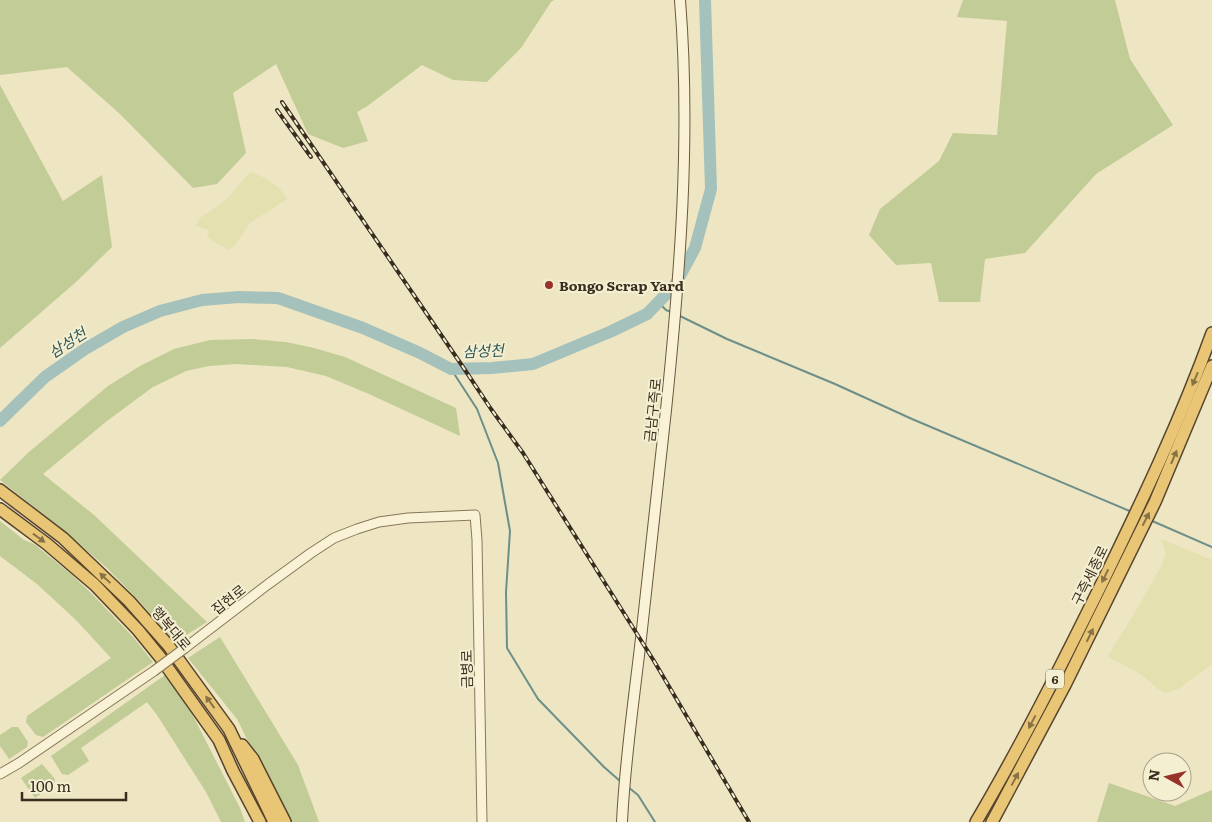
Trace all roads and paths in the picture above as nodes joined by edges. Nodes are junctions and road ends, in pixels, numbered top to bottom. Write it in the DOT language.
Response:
graph roads {
  1 [pos="680,0"];
  2 [pos="1212,333"];
  3 [pos="1212,366"];
  4 [pos="1,490"];
  5 [pos="0,509"];
  6 [pos="475,515"];
  7 [pos="1132,535"];
  8 [pos="229,729"];
  9 [pos="19,764"];
  10 [pos="233,771"];
  11 [pos="0,774"];
  12 [pos="0,780"];
  13 [pos="252,822"];
  14 [pos="260,822"];
  15 [pos="274,822"];
  16 [pos="286,822"];
  17 [pos="482,822"];
  18 [pos="622,822"];
  19 [pos="976,822"];
  20 [pos="992,822"];
  1 -- 18 [label="main road, 금남구즉로"];
  2 -- 7 [label="highway, 구즉세종로 / 6, one-way"];
  7 -- 3 [label="highway, 구즉세종로 / 6, one-way"];
  8 -- 4 [label="highway, 행복대로, one-way"];
  5 -- 10 [label="highway, 행복대로, one-way"];
  6 -- 9 [label="street, 집현로, bridge"];
  6 -- 17 [label="street, 금병로"];
  7 -- 19 [label="highway, 구즉세종로 / 6, one-way"];
  20 -- 7 [label="highway, 구즉세종로 / 6, one-way"];
  8 -- 15 [label="highway, 행복대로"];
  8 -- 16 [label="highway"];
  9 -- 11 [label="street, 집현로"];
  9 -- 12 [label="street, 집현로"];
  10 -- 13 [label="highway"];
  10 -- 14 [label="highway, 행복대로"];
}
